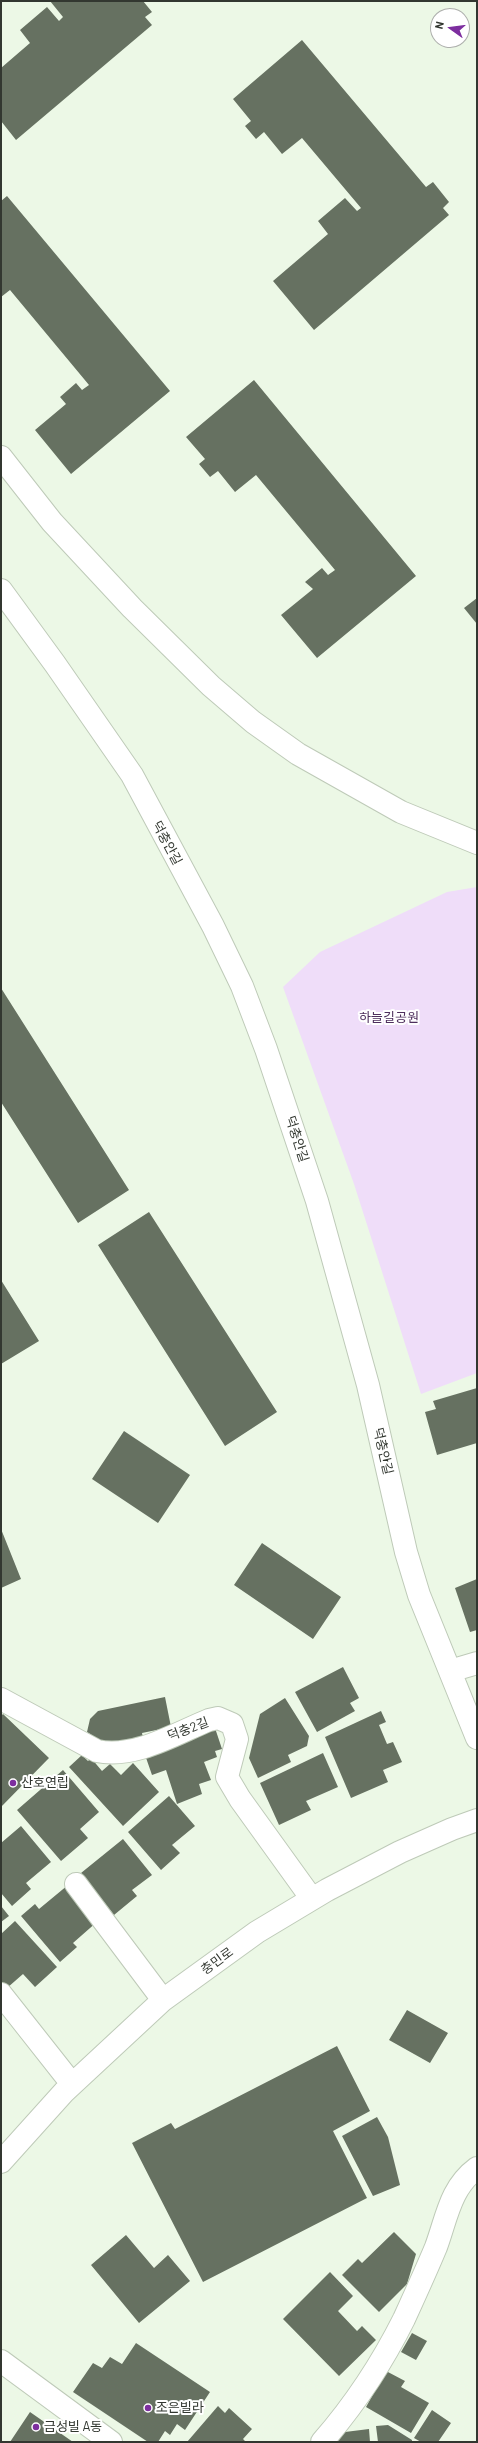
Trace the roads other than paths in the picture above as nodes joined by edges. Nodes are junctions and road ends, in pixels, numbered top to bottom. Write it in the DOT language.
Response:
graph roads {
  1 [pos="1,457"];
  2 [pos="1,590"];
  3 [pos="477,843"];
  4 [pos="477,1663"];
  5 [pos="450,1672"];
  6 [pos="1,1699"];
  7 [pos="477,1738"];
  8 [pos="477,1820"];
  9 [pos="76,1884"];
  10 [pos="312,1899"];
  11 [pos="1,1994"];
  12 [pos="163,2000"];
  13 [pos="72,2084"];
  14 [pos="1,2162"];
  15 [pos="477,2168"];
  16 [pos="1,2361"];
  17 [pos="111,2442"];
  18 [pos="322,2442"];
  1 -- 3 [label="street"];
  2 -- 5 [label="street, 덕충안길"];
  4 -- 5 [label="street"];
  5 -- 7 [label="street, 덕충안길"];
  6 -- 10 [label="street, 덕충2길"];
  8 -- 10 [label="street, 충민로"];
  9 -- 12 [label="street"];
  10 -- 12 [label="street, 충민로"];
  11 -- 13 [label="street"];
  12 -- 13 [label="street, 충민로"];
  13 -- 14 [label="street, 충민로"];
  15 -- 18 [label="street"];
  16 -- 17 [label="street"];
}
